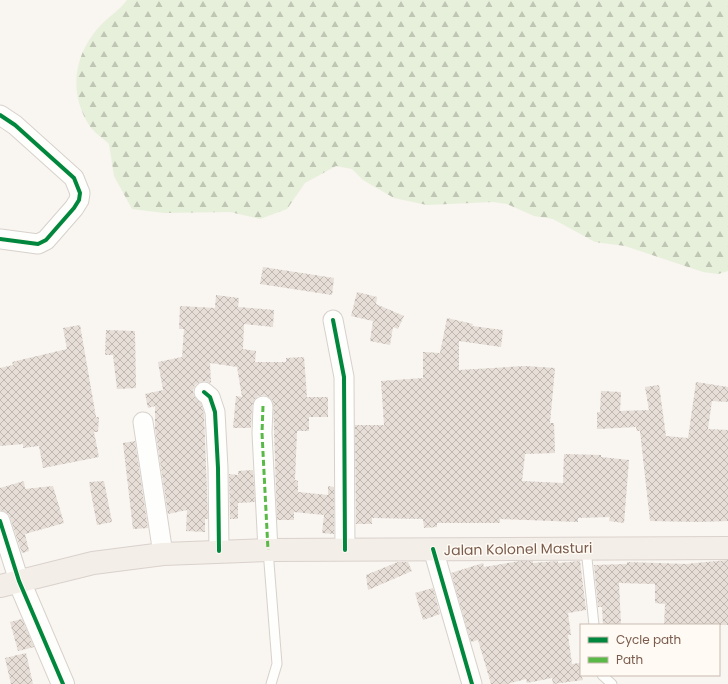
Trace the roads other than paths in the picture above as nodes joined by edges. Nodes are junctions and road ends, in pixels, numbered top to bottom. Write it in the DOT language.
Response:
graph roads {
  1 [pos="0,115"];
  2 [pos="0,239"];
  3 [pos="332,320"];
  4 [pos="204,392"];
  5 [pos="263,406"];
  6 [pos="143,422"];
  7 [pos="0,521"];
  8 [pos="586,548"];
  9 [pos="728,548"];
  10 [pos="268,550"];
  11 [pos="345,550"];
  12 [pos="433,550"];
  13 [pos="219,551"];
  14 [pos="163,554"];
  15 [pos="10,583"];
  16 [pos="594,624"];
  17 [pos="603,676"];
  18 [pos="63,684"];
  19 [pos="271,684"];
  20 [pos="472,684"];
  21 [pos="612,684"];
  1 -- 2 [label="street"];
  3 -- 11 [label="street"];
  4 -- 13 [label="street"];
  5 -- 10 [label="street"];
  6 -- 14 [label="street"];
  7 -- 15 [label="street"];
  8 -- 9 [label="main road, Jalan Kolonel Masturi"];
  8 -- 12 [label="main road, Jalan Kolonel Masturi"];
  8 -- 16 [label="lane"];
  10 -- 11 [label="main road, Jalan Kolonel Masturi"];
  10 -- 13 [label="main road, Jalan Kolonel Masturi"];
  10 -- 19 [label="lane"];
  11 -- 12 [label="main road, Jalan Kolonel Masturi"];
  12 -- 20 [label="street"];
  13 -- 14 [label="main road, Jalan Kolonel Masturi"];
  14 -- 15 [label="main road, Jalan Kolonel Masturi"];
  15 -- 18 [label="street"];
  17 -- 21 [label="lane"];
}
